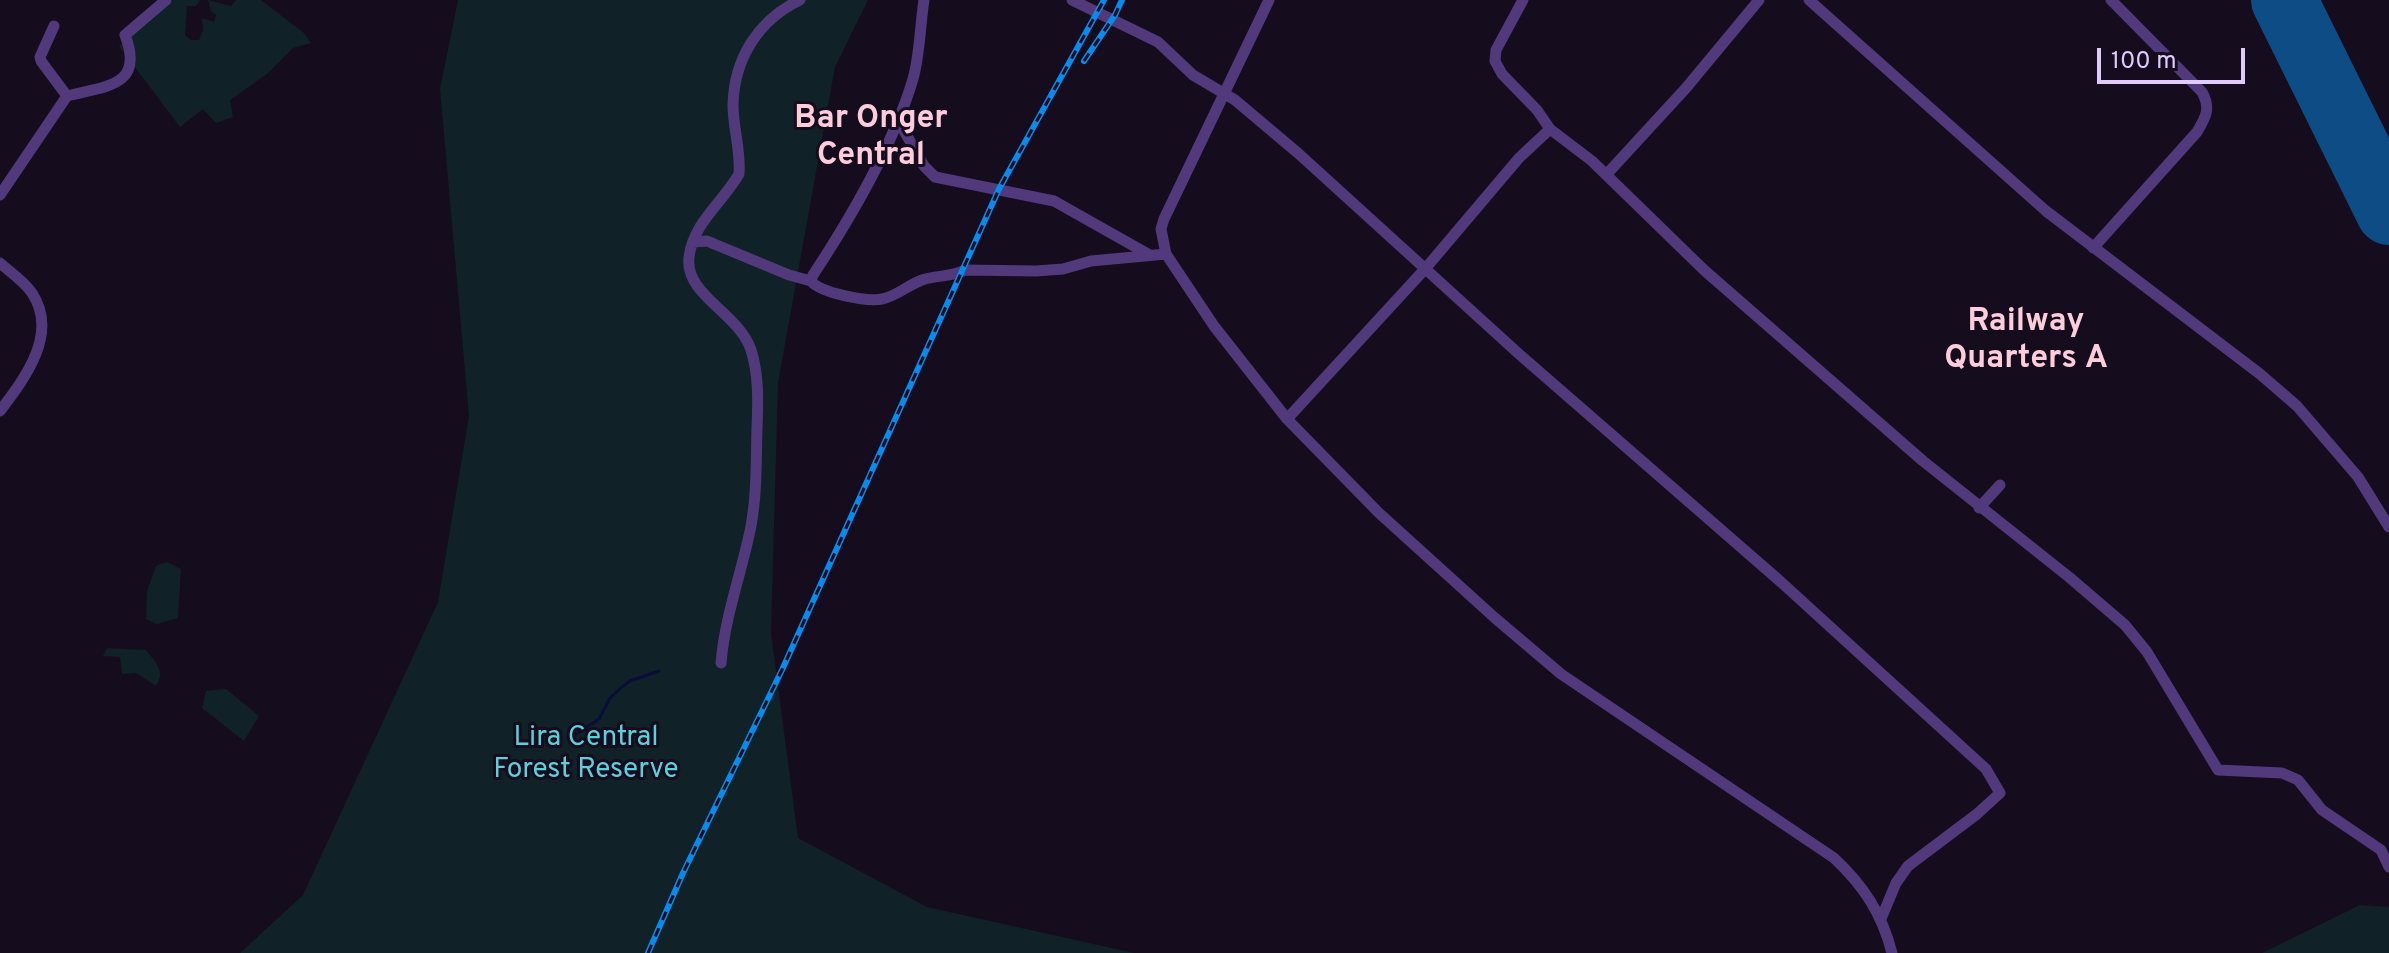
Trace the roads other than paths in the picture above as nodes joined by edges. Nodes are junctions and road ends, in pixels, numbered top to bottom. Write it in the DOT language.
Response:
graph roads {
  1 [pos="166,0"];
  2 [pos="800,0"];
  3 [pos="924,0"];
  4 [pos="1072,0"];
  5 [pos="1269,0"];
  6 [pos="1523,0"];
  7 [pos="1759,0"];
  8 [pos="1809,0"];
  9 [pos="2111,0"];
  10 [pos="54,26"];
  11 [pos="1223,93"];
  12 [pos="67,96"];
  13 [pos="898,120"];
  14 [pos="1550,129"];
  15 [pos="1606,175"];
  16 [pos="0,195"];
  17 [pos="701,225"];
  18 [pos="707,241"];
  19 [pos="693,242"];
  20 [pos="2093,248"];
  21 [pos="1148,254"];
  22 [pos="1166,254"];
  23 [pos="0,263"];
  24 [pos="1425,269"];
  25 [pos="811,281"];
  26 [pos="0,411"];
  27 [pos="1287,419"];
  28 [pos="2000,485"];
  29 [pos="1979,508"];
  30 [pos="2389,527"];
  31 [pos="721,663"];
  32 [pos="2389,867"];
  33 [pos="1881,919"];
  34 [pos="1892,953"];
  1 -- 12 [label="street"];
  2 -- 17 [label="street"];
  3 -- 13 [label="street"];
  4 -- 11 [label="street"];
  5 -- 11 [label="street"];
  6 -- 14 [label="street"];
  7 -- 15 [label="street"];
  8 -- 20 [label="street"];
  9 -- 20 [label="street"];
  10 -- 12 [label="street"];
  11 -- 22 [label="street"];
  11 -- 24 [label="street"];
  12 -- 16 [label="street"];
  13 -- 21 [label="street"];
  13 -- 25 [label="street"];
  14 -- 15 [label="street"];
  14 -- 24 [label="street"];
  15 -- 29 [label="street"];
  17 -- 18 [label="street"];
  17 -- 19 [label="street"];
  18 -- 19 [label="street"];
  18 -- 25 [label="street"];
  19 -- 31 [label="street"];
  20 -- 30 [label="street"];
  21 -- 22 [label="street"];
  21 -- 25 [label="street"];
  22 -- 27 [label="street"];
  23 -- 26 [label="street"];
  24 -- 27 [label="street"];
  24 -- 33 [label="street"];
  27 -- 33 [label="street"];
  28 -- 29 [label="street"];
  29 -- 32 [label="street"];
  33 -- 34 [label="street"];
}
